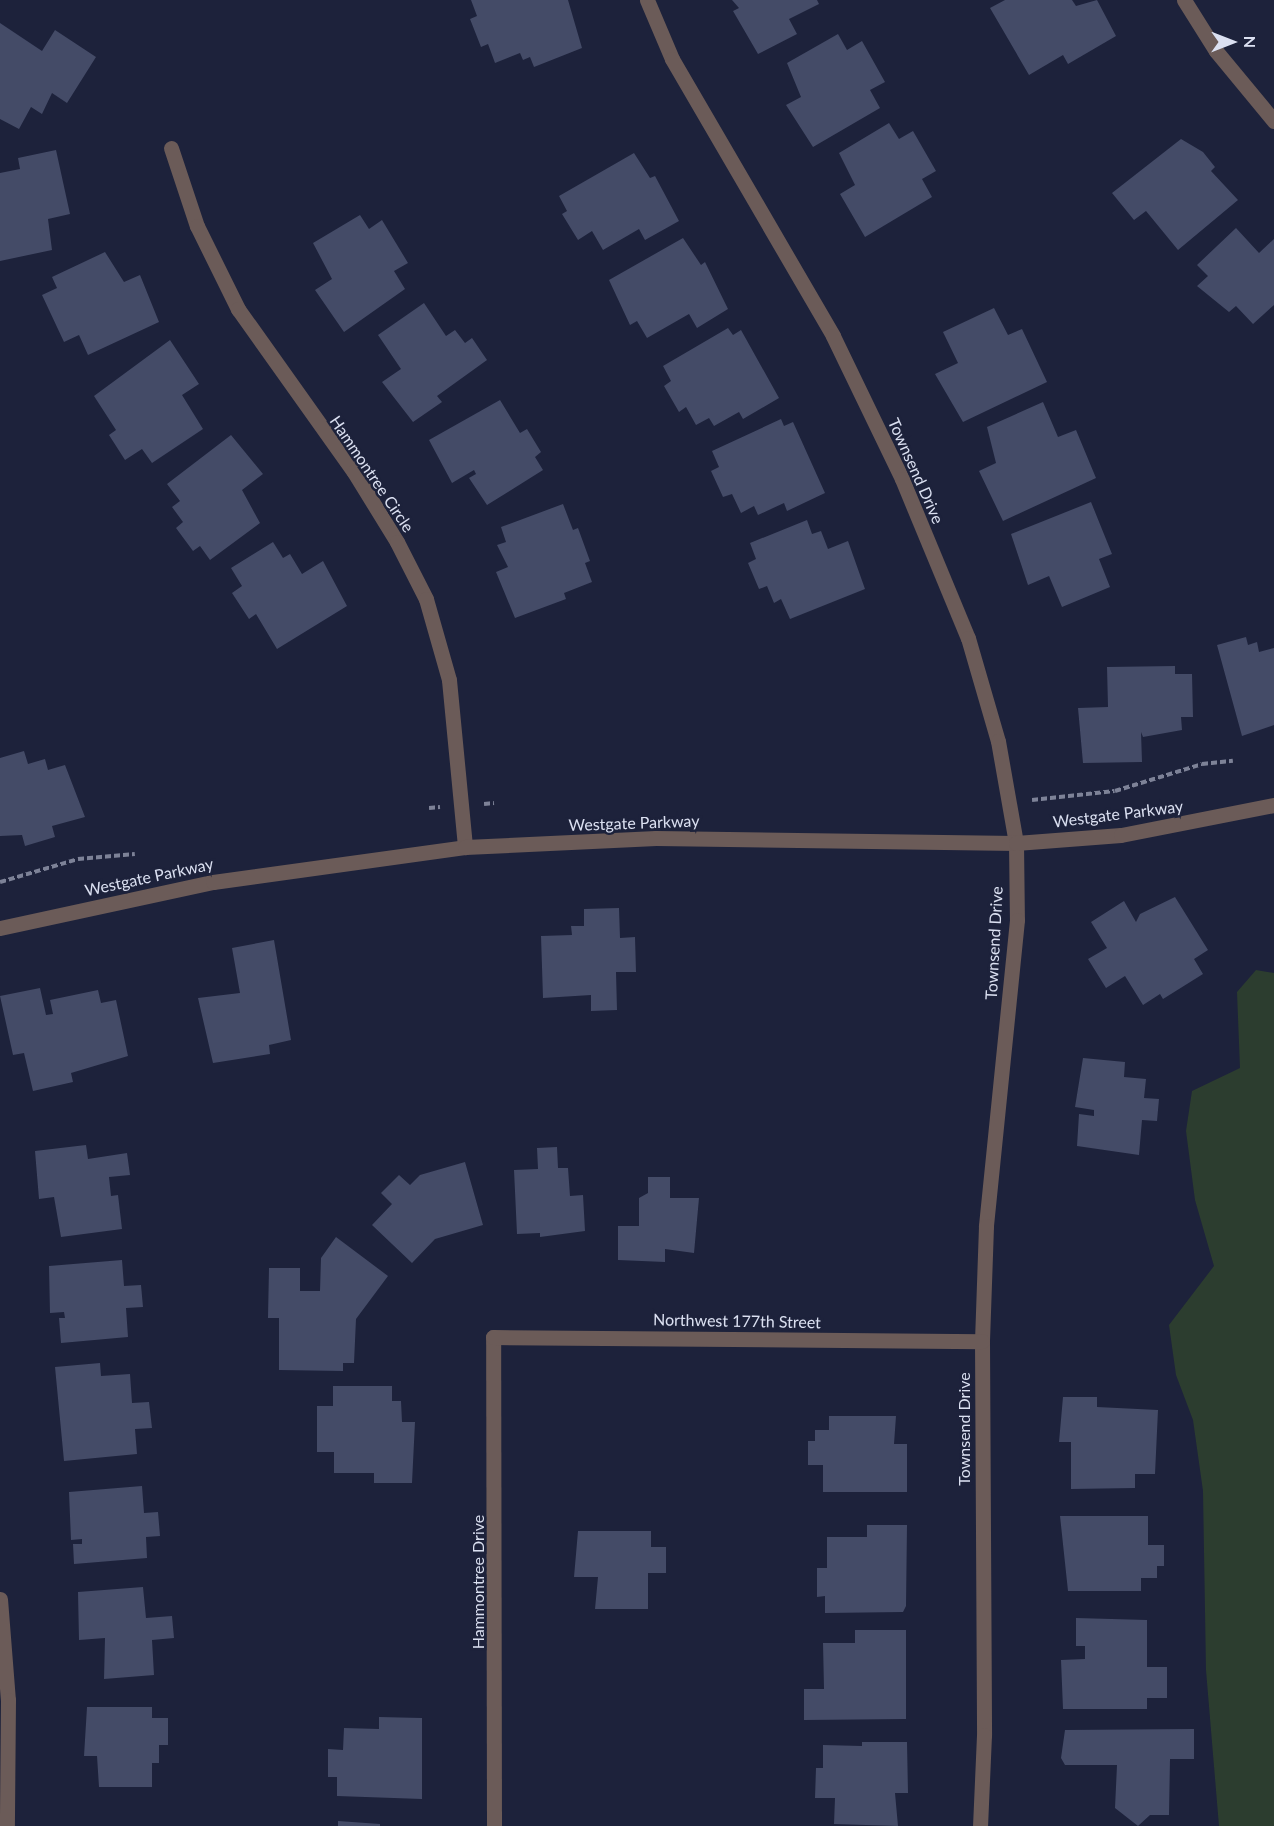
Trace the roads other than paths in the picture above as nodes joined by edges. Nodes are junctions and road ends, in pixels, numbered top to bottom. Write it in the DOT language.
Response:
graph roads {
  1 [pos="648,0"];
  2 [pos="1184,0"];
  3 [pos="1274,121"];
  4 [pos="171,148"];
  5 [pos="1274,805"];
  6 [pos="1016,843"];
  7 [pos="465,847"];
  8 [pos="0,928"];
  9 [pos="493,1337"];
  10 [pos="982,1341"];
  11 [pos="0,1599"];
  12 [pos="7,1826"];
  13 [pos="494,1826"];
  14 [pos="980,1826"];
  1 -- 6 [label="street, Townsend Drive"];
  2 -- 3 [label="street"];
  4 -- 7 [label="street, Hammontree Circle"];
  5 -- 6 [label="street, Westgate Parkway"];
  6 -- 7 [label="street, Westgate Parkway"];
  6 -- 10 [label="street, Townsend Drive"];
  7 -- 8 [label="street, Westgate Parkway"];
  9 -- 10 [label="street, Northwest 177th Street"];
  9 -- 13 [label="street, Hammontree Drive"];
  10 -- 14 [label="street, Townsend Drive"];
  11 -- 12 [label="street"];
}
